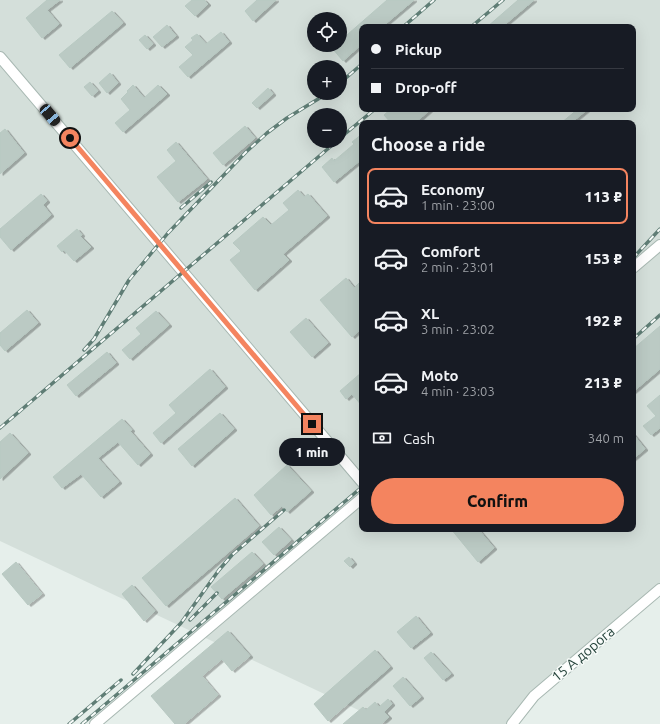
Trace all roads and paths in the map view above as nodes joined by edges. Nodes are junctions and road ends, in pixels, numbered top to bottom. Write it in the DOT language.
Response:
graph roads {
  1 [pos="0,56"];
  2 [pos="660,245"];
  3 [pos="636,265"];
  4 [pos="359,478"];
  5 [pos="359,501"];
  6 [pos="660,589"];
  7 [pos="95,724"];
  8 [pos="512,724"];
  1 -- 4 [label="street"];
  2 -- 3 [label="street"];
  5 -- 7 [label="street"];
  6 -- 8 [label="street, 15 А дорога"];
}
